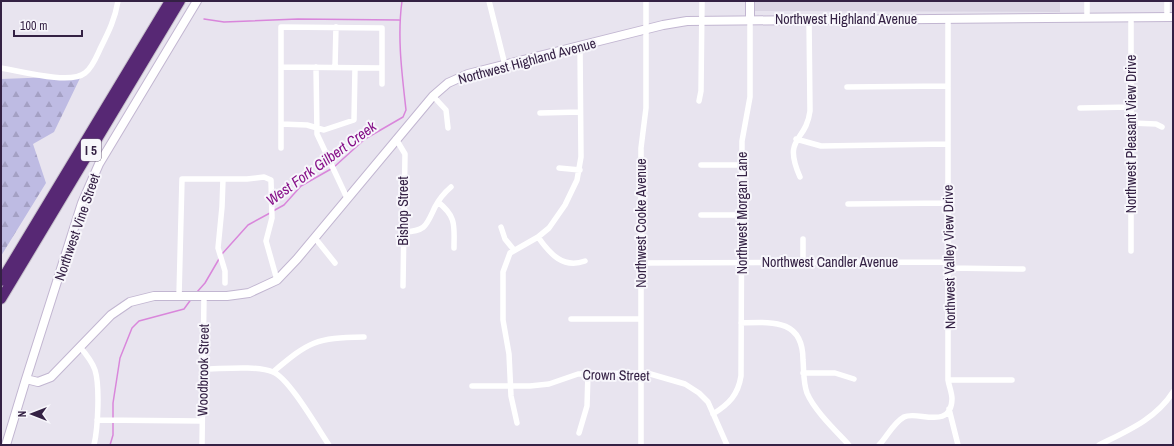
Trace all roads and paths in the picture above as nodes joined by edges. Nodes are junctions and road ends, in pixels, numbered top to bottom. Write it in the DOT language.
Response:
graph roads {
  1 [pos="118,1"];
  2 [pos="170,1"];
  3 [pos="180,1"];
  4 [pos="197,1"];
  5 [pos="489,1"];
  6 [pos="646,1"];
  7 [pos="702,1"];
  8 [pos="750,1"];
  9 [pos="1087,1"];
  10 [pos="1167,1"];
  11 [pos="1087,17"];
  12 [pos="1131,17"];
  13 [pos="1170,17"];
  14 [pos="948,18"];
  15 [pos="809,19"];
  16 [pos="702,20"];
  17 [pos="750,20"];
  18 [pos="336,27"];
  19 [pos="646,30"];
  20 [pos="580,47"];
  21 [pos="505,65"];
  22 [pos="281,66"];
  23 [pos="316,67"];
  24 [pos="336,67"];
  25 [pos="1,68"];
  26 [pos="355,68"];
  27 [pos="382,68"];
  28 [pos="382,84"];
  29 [pos="948,86"];
  30 [pos="847,87"];
  31 [pos="433,96"];
  32 [pos="699,101"];
  33 [pos="1131,107"];
  34 [pos="1080,108"];
  35 [pos="580,112"];
  36 [pos="540,113"];
  37 [pos="1131,123"];
  38 [pos="281,124"];
  39 [pos="1162,127"];
  40 [pos="316,128"];
  41 [pos="448,128"];
  42 [pos="396,139"];
  43 [pos="796,139"];
  44 [pos="948,144"];
  45 [pos="281,148"];
  46 [pos="701,165"];
  47 [pos="741,165"];
  48 [pos="558,168"];
  49 [pos="580,170"];
  50 [pos="800,177"];
  51 [pos="222,179"];
  52 [pos="450,187"];
  53 [pos="348,198"];
  54 [pos="438,202"];
  55 [pos="948,203"];
  56 [pos="848,204"];
  57 [pos="701,215"];
  58 [pos="741,215"];
  59 [pos="500,227"];
  60 [pos="404,232"];
  61 [pos="538,237"];
  62 [pos="314,238"];
  63 [pos="803,238"];
  64 [pos="454,248"];
  65 [pos="514,250"];
  66 [pos="1131,250"];
  67 [pos="585,261"];
  68 [pos="742,262"];
  69 [pos="804,262"];
  70 [pos="336,263"];
  71 [pos="641,263"];
  72 [pos="948,265"];
  73 [pos="1023,269"];
  74 [pos="277,280"];
  75 [pos="1,281"];
  76 [pos="225,283"];
  77 [pos="403,286"];
  78 [pos="179,296"];
  79 [pos="204,296"];
  80 [pos="1,299"];
  81 [pos="571,319"];
  82 [pos="641,319"];
  83 [pos="742,323"];
  84 [pos="364,337"];
  85 [pos="80,346"];
  86 [pos="202,369"];
  87 [pos="273,372"];
  88 [pos="641,372"];
  89 [pos="803,372"];
  90 [pos="588,373"];
  91 [pos="26,379"];
  92 [pos="854,379"];
  93 [pos="948,380"];
  94 [pos="1012,380"];
  95 [pos="472,386"];
  96 [pos="510,386"];
  97 [pos="1173,392"];
  98 [pos="949,409"];
  99 [pos="714,414"];
  100 [pos="97,420"];
  101 [pos="202,421"];
  102 [pos="517,423"];
  103 [pos="579,433"];
  104 [pos="6,445"];
  105 [pos="94,445"];
  106 [pos="202,445"];
  107 [pos="329,445"];
  108 [pos="641,445"];
  109 [pos="727,445"];
  110 [pos="849,445"];
  111 [pos="879,445"];
  112 [pos="958,445"];
  113 [pos="1099,445"];
  1 -- 25 [label="street"];
  2 -- 75 [label="highway, I 5"];
  3 -- 80 [label="highway, I 5"];
  4 -- 91 [label="main road, Northwest Vine Street"];
  5 -- 21 [label="street"];
  6 -- 19 [label="street, Northwest Cooke Avenue"];
  7 -- 16 [label="street"];
  8 -- 17 [label="main road, Northwest Morgan Lane"];
  9 -- 11 [label="street"];
  10 -- 13 [label="street"];
  11 -- 12 [label="main road, Northwest Highland Avenue"];
  11 -- 14 [label="main road, Northwest Highland Avenue"];
  12 -- 13 [label="main road, Northwest Highland Avenue"];
  12 -- 33 [label="street, Northwest Pleasant View Drive"];
  14 -- 15 [label="main road, Northwest Highland Avenue"];
  14 -- 29 [label="street, Northwest Valley View Drive"];
  15 -- 17 [label="main road, Northwest Highland Avenue"];
  15 -- 43 [label="street"];
  16 -- 17 [label="main road, Northwest Highland Avenue"];
  16 -- 19 [label="main road, Northwest Highland Avenue"];
  16 -- 32 [label="street"];
  17 -- 47 [label="street, Northwest Morgan Lane"];
  18 -- 22 [label="street"];
  18 -- 24 [label="street"];
  18 -- 27 [label="street"];
  19 -- 20 [label="main road, Northwest Highland Avenue"];
  19 -- 71 [label="street, Northwest Cooke Avenue"];
  20 -- 21 [label="main road, Northwest Highland Avenue"];
  20 -- 35 [label="street"];
  21 -- 31 [label="main road, Northwest Highland Avenue"];
  22 -- 23 [label="street"];
  22 -- 38 [label="street"];
  23 -- 24 [label="street"];
  23 -- 40 [label="street"];
  24 -- 26 [label="street"];
  26 -- 27 [label="street"];
  26 -- 40 [label="street"];
  27 -- 28 [label="street"];
  29 -- 30 [label="street"];
  29 -- 44 [label="street, Northwest Valley View Drive"];
  31 -- 41 [label="street"];
  31 -- 42 [label="main road, Northwest Highland Avenue"];
  33 -- 34 [label="street"];
  33 -- 37 [label="street, Northwest Pleasant View Drive"];
  35 -- 36 [label="street"];
  35 -- 49 [label="street"];
  37 -- 39 [label="street"];
  37 -- 66 [label="street, Northwest Pleasant View Drive"];
  38 -- 40 [label="street"];
  38 -- 45 [label="street"];
  40 -- 53 [label="street"];
  42 -- 53 [label="main road, Northwest Highland Avenue"];
  42 -- 60 [label="street, Bishop Street"];
  43 -- 44 [label="street"];
  43 -- 50 [label="street"];
  44 -- 55 [label="street, Northwest Valley View Drive"];
  46 -- 47 [label="street"];
  47 -- 58 [label="street, Northwest Morgan Lane"];
  48 -- 49 [label="street"];
  49 -- 61 [label="street"];
  51 -- 74 [label="street"];
  51 -- 76 [label="street"];
  51 -- 78 [label="street"];
  52 -- 54 [label="street"];
  53 -- 62 [label="main road, Northwest Highland Avenue"];
  54 -- 60 [label="street"];
  54 -- 64 [label="street"];
  55 -- 56 [label="street"];
  55 -- 72 [label="street, Northwest Valley View Drive"];
  57 -- 58 [label="street"];
  58 -- 68 [label="street, Northwest Morgan Lane"];
  59 -- 65 [label="street"];
  60 -- 77 [label="street, Bishop Street"];
  61 -- 65 [label="street"];
  61 -- 67 [label="street"];
  62 -- 70 [label="street"];
  62 -- 74 [label="main road, Northwest Highland Avenue"];
  63 -- 69 [label="street"];
  65 -- 96 [label="street"];
  68 -- 69 [label="street, Northwest Candler Avenue"];
  68 -- 71 [label="street, Northwest Candler Avenue"];
  68 -- 83 [label="street, Northwest Morgan Lane"];
  69 -- 72 [label="street, Northwest Candler Avenue"];
  71 -- 82 [label="street, Northwest Cooke Avenue"];
  72 -- 73 [label="street, Northwest Candler Avenue"];
  72 -- 93 [label="street, Northwest Valley View Drive"];
  74 -- 79 [label="main road, Northwest Highland Avenue"];
  78 -- 79 [label="main road, Northwest Highland Avenue"];
  78 -- 85 [label="main road, Northwest Highland Avenue"];
  79 -- 86 [label="street, Woodbrook Street"];
  81 -- 82 [label="street"];
  82 -- 88 [label="street, Northwest Cooke Avenue"];
  83 -- 89 [label="street"];
  83 -- 99 [label="street, Northwest Morgan Lane"];
  84 -- 87 [label="street"];
  85 -- 91 [label="main road, Northwest Highland Avenue"];
  85 -- 100 [label="street"];
  86 -- 87 [label="street"];
  86 -- 101 [label="street, Woodbrook Street"];
  87 -- 107 [label="street"];
  88 -- 90 [label="street, Crown Street"];
  88 -- 99 [label="street, Crown Street"];
  88 -- 108 [label="street, Northwest Cooke Avenue"];
  89 -- 92 [label="street"];
  89 -- 110 [label="street"];
  90 -- 96 [label="street, Crown Street"];
  90 -- 103 [label="street"];
  91 -- 104 [label="main road"];
  93 -- 94 [label="street"];
  93 -- 98 [label="street, Northwest Valley View Drive"];
  95 -- 96 [label="street, Crown Street"];
  96 -- 102 [label="street"];
  97 -- 113 [label="street"];
  98 -- 111 [label="street"];
  98 -- 112 [label="street, Northwest Valley View Drive"];
  99 -- 109 [label="street, Crown Street"];
  100 -- 101 [label="street"];
  100 -- 105 [label="street"];
  101 -- 106 [label="street, Woodbrook Street"];
}
